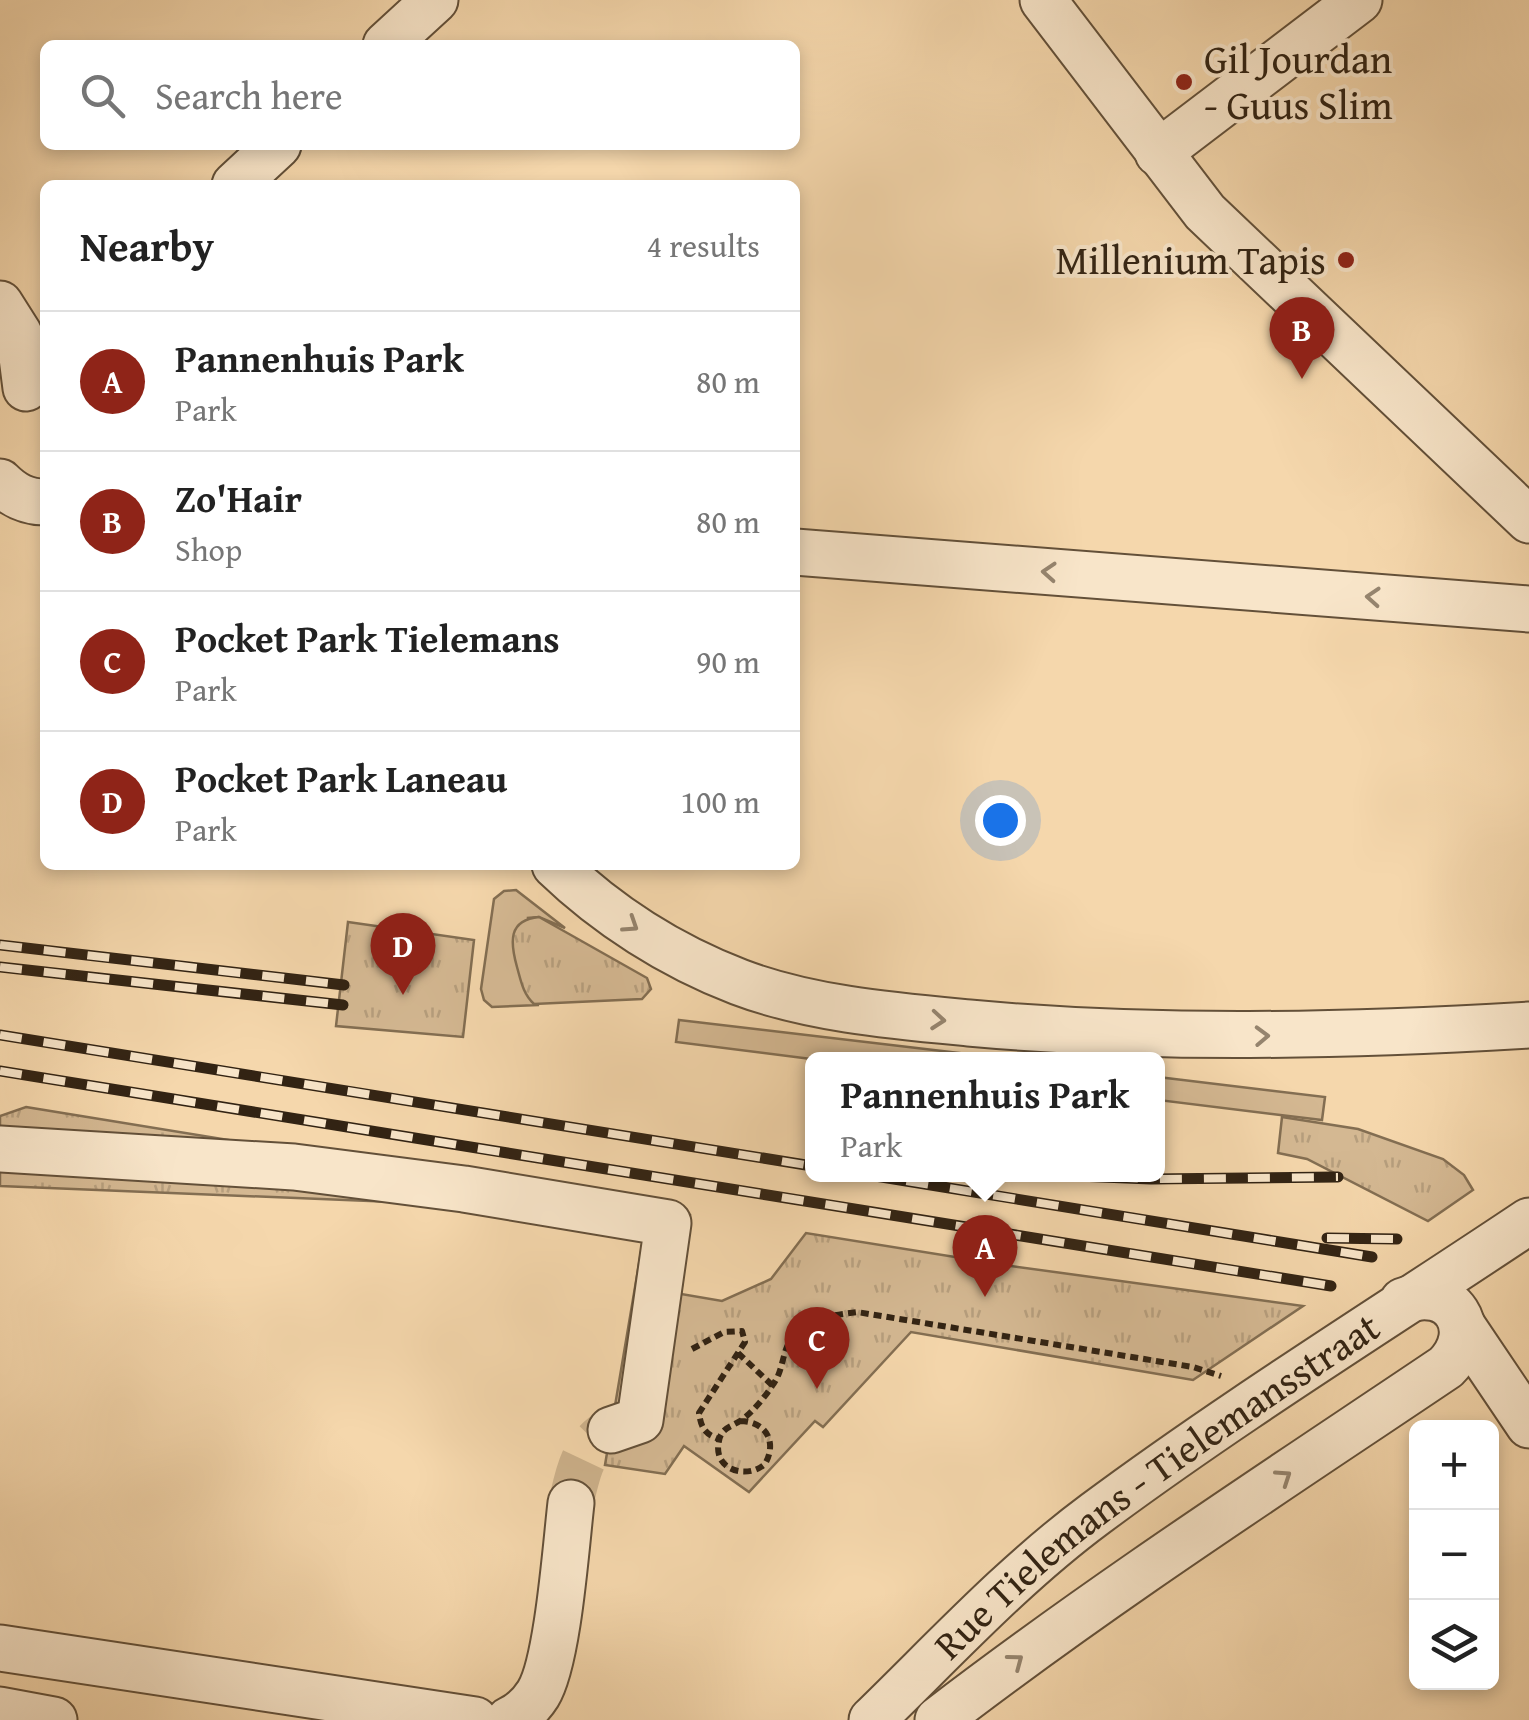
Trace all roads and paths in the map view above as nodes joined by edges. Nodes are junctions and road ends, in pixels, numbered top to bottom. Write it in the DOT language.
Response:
graph roads {
  1 [pos="435,0"];
  2 [pos="1042,0"];
  3 [pos="1359,0"];
  4 [pos="391,40"];
  5 [pos="273,150"];
  6 [pos="1158,153"];
  7 [pos="240,180"];
  8 [pos="0,304"];
  9 [pos="24,393"];
  10 [pos="0,482"];
  11 [pos="40,502"];
  12 [pos="1529,520"];
  13 [pos="800,552"];
  14 [pos="1529,609"];
  15 [pos="560,870"];
  16 [pos="1529,1025"];
  17 [pos="0,1149"];
  18 [pos="1529,1221"];
  19 [pos="1403,1302"];
  20 [pos="1463,1327"];
  21 [pos="738,1353"];
  22 [pos="1193,1367"];
  23 [pos="647,1373"];
  24 [pos="773,1386"];
  25 [pos="740,1421"];
  26 [pos="1529,1425"];
  27 [pos="611,1430"];
  28 [pos="719,1440"];
  29 [pos="570,1503"];
  30 [pos="0,1648"];
  31 [pos="0,1710"];
  32 [pos="54,1720"];
  33 [pos="475,1720"];
  34 [pos="509,1720"];
  35 [pos="872,1720"];
  36 [pos="938,1720"];
  1 -- 4 [label="street"];
  2 -- 6 [label="street"];
  3 -- 6 [label="street"];
  5 -- 7 [label="street"];
  6 -- 12 [label="street"];
  8 -- 9 [label="street"];
  10 -- 11 [label="street"];
  14 -- 13 [label="street, one-way"];
  15 -- 16 [label="street, one-way"];
  17 -- 23 [label="street"];
  18 -- 19 [label="street, Rue Tielemans - Tielemansstraat"];
  19 -- 20 [label="street, Rue Tielemans - Tielemansstraat"];
  19 -- 35 [label="street, Rue Tielemans - Tielemansstraat"];
  20 -- 26 [label="street"];
  36 -- 20 [label="street, Rue Tielemans - Tielemansstraat, one-way"];
  21 -- 23 [label="path"];
  21 -- 24 [label="path"];
  21 -- 28 [label="path"];
  22 -- 24 [label="path"];
  23 -- 27 [label="street"];
  24 -- 25 [label="path"];
  25 -- 28 [label="path"];
  25 -- 28 [label="path"];
  29 -- 34 [label="street"];
  30 -- 33 [label="street"];
  31 -- 32 [label="street"];
}
